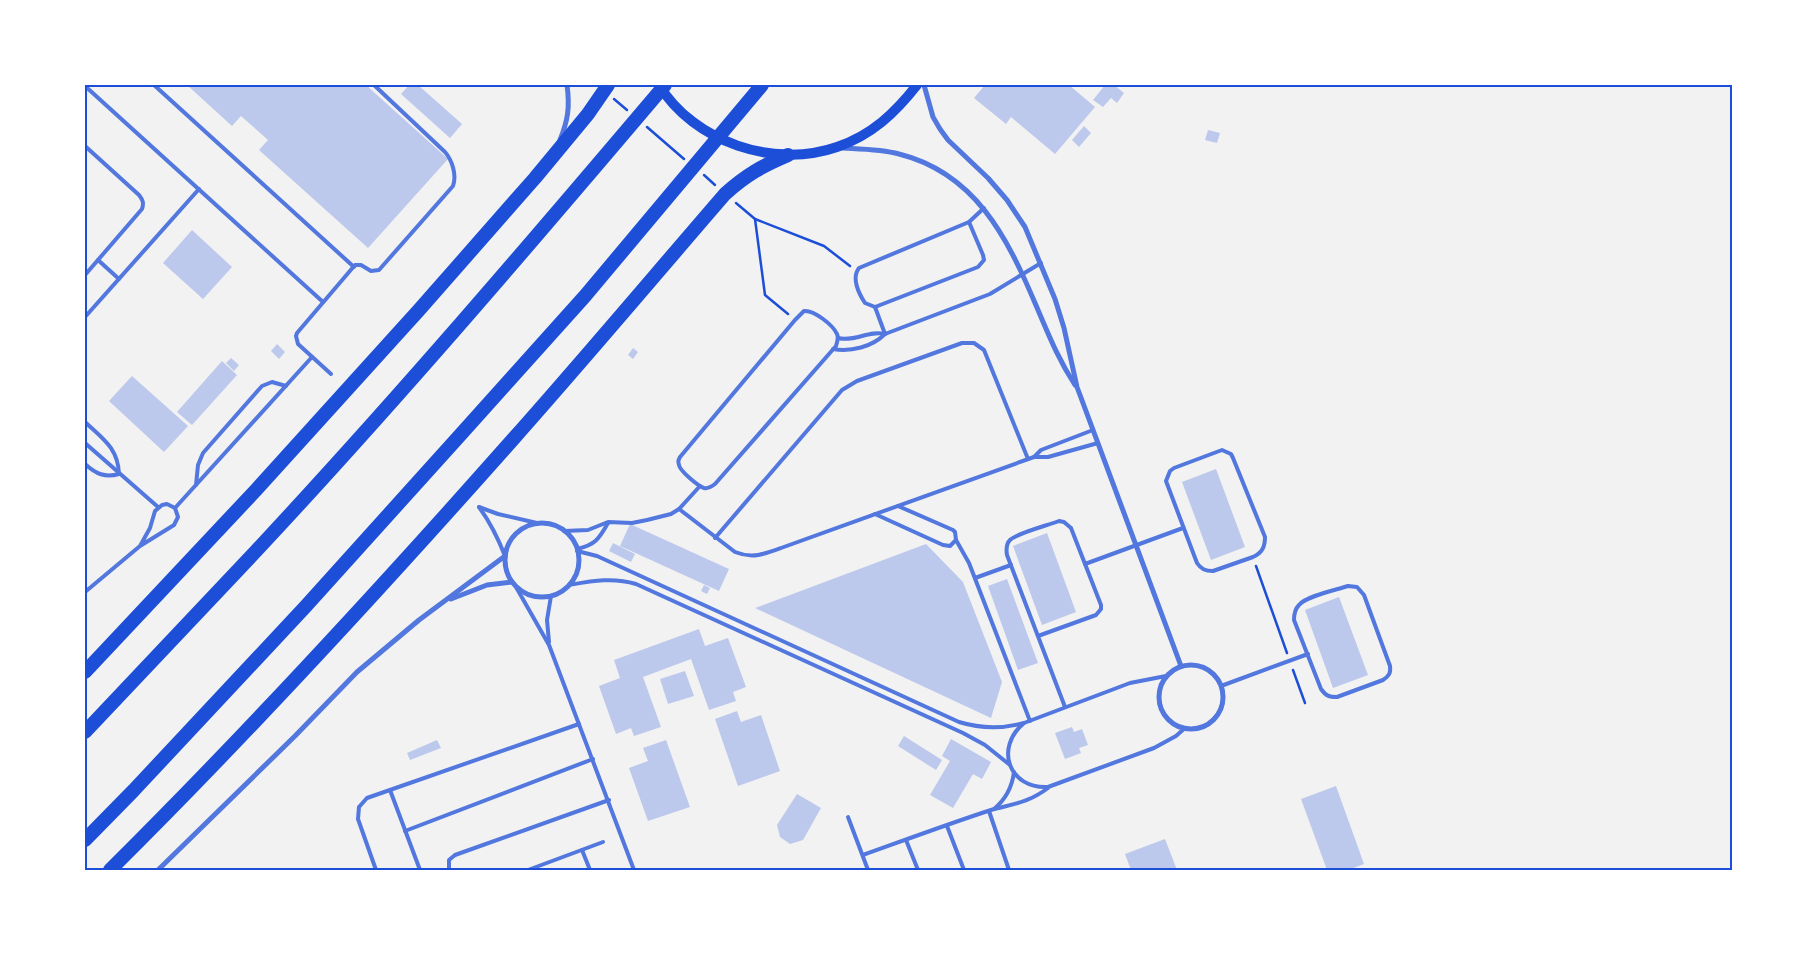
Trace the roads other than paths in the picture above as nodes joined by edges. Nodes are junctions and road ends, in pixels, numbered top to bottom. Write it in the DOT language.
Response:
graph roads {
  1 [pos="154,85"];
  2 [pos="374,85"];
  3 [pos="568,85"];
  4 [pos="659,85"];
  5 [pos="665,85"];
  6 [pos="762,85"];
  7 [pos="917,85"];
  8 [pos="924,85"];
  9 [pos="85,86"];
  10 [pos="606,88"];
  11 [pos="85,146"];
  12 [pos="837,147"];
  13 [pos="788,155"];
  14 [pos="535,178"];
  15 [pos="198,189"];
  16 [pos="984,208"];
  17 [pos="969,222"];
  18 [pos="98,260"];
  19 [pos="1041,264"];
  20 [pos="354,267"];
  21 [pos="85,275"];
  22 [pos="1023,276"];
  23 [pos="118,279"];
  24 [pos="323,302"];
  25 [pos="874,307"];
  26 [pos="85,317"];
  27 [pos="885,334"];
  28 [pos="838,338"];
  29 [pos="833,349"];
  30 [pos="312,357"];
  31 [pos="331,374"];
  32 [pos="286,386"];
  33 [pos="1077,387"];
  34 [pos="85,422"];
  35 [pos="1093,430"];
  36 [pos="85,443"];
  37 [pos="1098,443"];
  38 [pos="1034,456"];
  39 [pos="1028,459"];
  40 [pos="85,464"];
  41 [pos="119,474"];
  42 [pos="196,486"];
  43 [pos="700,486"];
  44 [pos="898,506"];
  45 [pos="158,507"];
  46 [pos="175,508"];
  47 [pos="679,509"];
  48 [pos="875,514"];
  49 [pos="608,522"];
  50 [pos="537,523"];
  51 [pos="1183,528"];
  52 [pos="564,531"];
  53 [pos="715,538"];
  54 [pos="956,540"];
  55 [pos="140,546"];
  56 [pos="1136,546"];
  57 [pos="577,550"];
  58 [pos="505,556"];
  59 [pos="1085,564"];
  60 [pos="1011,565"];
  61 [pos="975,578"];
  62 [pos="512,582"];
  63 [pos="569,585"];
  64 [pos="516,587"];
  65 [pos="85,592"];
  66 [pos="551,596"];
  67 [pos="444,602"];
  68 [pos="1038,636"];
  69 [pos="549,644"];
  70 [pos="1308,654"];
  71 [pos="1181,666"];
  72 [pos="85,672"];
  73 [pos="1166,676"];
  74 [pos="1221,686"];
  75 [pos="1065,707"];
  76 [pos="1030,721"];
  77 [pos="1024,723"];
  78 [pos="579,724"];
  79 [pos="1185,728"];
  80 [pos="85,732"];
  81 [pos="593,759"];
  82 [pos="1010,765"];
  83 [pos="1014,772"];
  84 [pos="1048,787"];
  85 [pos="390,790"];
  86 [pos="609,800"];
  87 [pos="990,811"];
  88 [pos="848,817"];
  89 [pos="947,826"];
  90 [pos="405,831"];
  91 [pos="85,840"];
  92 [pos="906,840"];
  93 [pos="603,842"];
  94 [pos="582,850"];
  95 [pos="863,855"];
  96 [pos="110,870"];
  97 [pos="158,870"];
  98 [pos="376,870"];
  99 [pos="420,870"];
  100 [pos="449,870"];
  101 [pos="528,870"];
  102 [pos="590,870"];
  103 [pos="634,870"];
  104 [pos="868,870"];
  105 [pos="918,870"];
  106 [pos="964,870"];
  107 [pos="1009,870"];
  1 -- 20 [label="lane"];
  2 -- 20 [label="lane"];
  3 -- 14 [label="street"];
  4 -- 13 [label="main road"];
  5 -- 80 [label="highway"];
  6 -- 91 [label="highway"];
  7 -- 12 [label="main road"];
  8 -- 19 [label="street"];
  9 -- 15 [label="lane"];
  10 -- 14 [label="highway"];
  11 -- 18 [label="lane"];
  12 -- 13 [label="main road"];
  12 -- 16 [label="street"];
  13 -- 96 [label="highway"];
  14 -- 72 [label="highway"];
  15 -- 23 [label="lane"];
  15 -- 24 [label="lane"];
  16 -- 17 [label="lane"];
  16 -- 22 [label="street"];
  17 -- 25 [label="lane"];
  17 -- 25 [label="lane"];
  18 -- 21 [label="lane"];
  18 -- 23 [label="lane"];
  19 -- 22 [label="lane"];
  19 -- 33 [label="street"];
  20 -- 24 [label="lane"];
  22 -- 27 [label="lane"];
  22 -- 33 [label="street"];
  23 -- 26 [label="lane"];
  24 -- 30 [label="lane"];
  25 -- 27 [label="lane"];
  27 -- 28 [label="lane"];
  27 -- 29 [label="lane"];
  28 -- 29 [label="lane"];
  28 -- 43 [label="lane"];
  29 -- 43 [label="lane"];
  30 -- 31 [label="lane"];
  30 -- 32 [label="lane"];
  32 -- 42 [label="lane"];
  32 -- 42 [label="lane"];
  33 -- 35 [label="street"];
  34 -- 41 [label="lane"];
  35 -- 37 [label="street"];
  35 -- 38 [label="lane"];
  36 -- 41 [label="lane"];
  37 -- 38 [label="lane"];
  37 -- 56 [label="street"];
  38 -- 39 [label="lane"];
  39 -- 44 [label="lane"];
  39 -- 53 [label="lane"];
  40 -- 41 [label="lane"];
  41 -- 45 [label="lane"];
  42 -- 46 [label="lane"];
  43 -- 47 [label="lane"];
  44 -- 48 [label="lane"];
  44 -- 54 [label="lane"];
  45 -- 46 [label="lane"];
  45 -- 55 [label="lane"];
  46 -- 55 [label="lane"];
  47 -- 49 [label="lane"];
  47 -- 53 [label="lane"];
  48 -- 53 [label="lane"];
  48 -- 54 [label="lane"];
  49 -- 52 [label="lane"];
  49 -- 57 [label="lane"];
  50 -- 52 [label="street"];
  50 -- 58 [label="street"];
  50 -- 58 [label="lane"];
  51 -- 51 [label="lane"];
  51 -- 56 [label="lane"];
  52 -- 57 [label="street"];
  54 -- 61 [label="lane"];
  55 -- 65 [label="lane"];
  56 -- 59 [label="lane"];
  56 -- 71 [label="street"];
  57 -- 63 [label="street"];
  57 -- 77 [label="lane"];
  58 -- 62 [label="street"];
  58 -- 67 [label="street"];
  59 -- 60 [label="lane"];
  59 -- 68 [label="lane"];
  60 -- 61 [label="lane"];
  60 -- 68 [label="lane"];
  61 -- 76 [label="lane"];
  62 -- 64 [label="street"];
  62 -- 67 [label="street"];
  63 -- 66 [label="street"];
  63 -- 82 [label="lane"];
  64 -- 66 [label="street"];
  64 -- 69 [label="lane"];
  66 -- 69 [label="lane"];
  67 -- 97 [label="street"];
  68 -- 75 [label="lane"];
  69 -- 78 [label="lane"];
  70 -- 70 [label="lane"];
  70 -- 74 [label="lane"];
  71 -- 73 [label="street"];
  71 -- 74 [label="street"];
  73 -- 75 [label="lane"];
  73 -- 79 [label="street"];
  74 -- 79 [label="street"];
  75 -- 76 [label="lane"];
  76 -- 77 [label="lane"];
  77 -- 82 [label="lane"];
  78 -- 81 [label="lane"];
  78 -- 85 [label="lane"];
  79 -- 84 [label="lane"];
  81 -- 86 [label="lane"];
  81 -- 90 [label="lane"];
  82 -- 83 [label="lane"];
  83 -- 84 [label="lane"];
  83 -- 87 [label="lane"];
  84 -- 87 [label="lane"];
  85 -- 90 [label="lane"];
  85 -- 98 [label="lane"];
  86 -- 100 [label="lane"];
  86 -- 103 [label="lane"];
  87 -- 89 [label="lane"];
  87 -- 107 [label="lane"];
  88 -- 95 [label="lane"];
  89 -- 92 [label="lane"];
  89 -- 106 [label="lane"];
  90 -- 99 [label="lane"];
  92 -- 95 [label="lane"];
  92 -- 105 [label="lane"];
  93 -- 94 [label="lane"];
  94 -- 101 [label="lane"];
  94 -- 102 [label="lane"];
  95 -- 104 [label="lane"];
}
